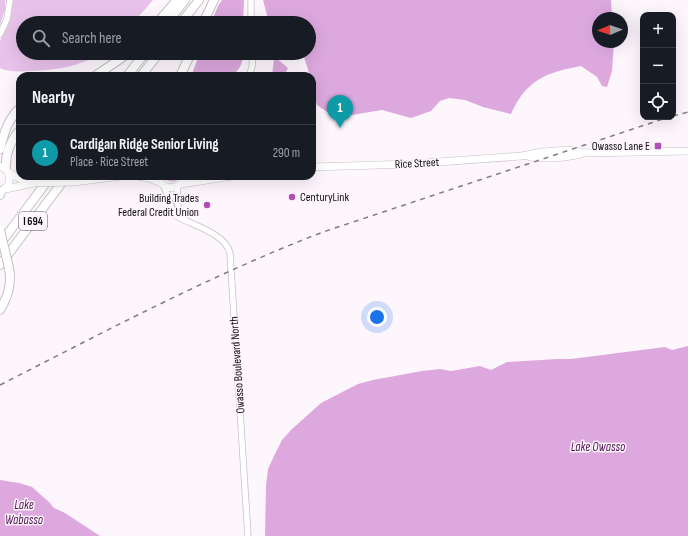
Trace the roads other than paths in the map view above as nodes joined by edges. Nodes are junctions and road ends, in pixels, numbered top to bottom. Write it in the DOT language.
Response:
graph roads {
  1 [pos="10,0"];
  2 [pos="177,0"];
  3 [pos="185,0"];
  4 [pos="199,0"];
  5 [pos="214,0"];
  6 [pos="252,0"];
  7 [pos="163,16"];
  8 [pos="172,16"];
  9 [pos="186,16"];
  10 [pos="206,16"];
  11 [pos="252,16"];
  12 [pos="0,34"];
  13 [pos="118,60"];
  14 [pos="140,60"];
  15 [pos="154,60"];
  16 [pos="188,60"];
  17 [pos="252,60"];
  18 [pos="100,72"];
  19 [pos="130,72"];
  20 [pos="144,72"];
  21 [pos="182,72"];
  22 [pos="250,72"];
  23 [pos="16,110"];
  24 [pos="16,113"];
  25 [pos="0,132"];
  26 [pos="16,134"];
  27 [pos="0,149"];
  28 [pos="688,151"];
  29 [pos="316,167"];
  30 [pos="5,169"];
  31 [pos="16,176"];
  32 [pos="23,180"];
  33 [pos="48,180"];
  34 [pos="64,180"];
  35 [pos="90,180"];
  36 [pos="182,180"];
  37 [pos="208,180"];
  38 [pos="161,181"];
  39 [pos="34,183"];
  40 [pos="179,185"];
  41 [pos="2,192"];
  42 [pos="184,220"];
  43 [pos="0,230"];
  44 [pos="0,244"];
  45 [pos="0,265"];
  46 [pos="0,310"];
  47 [pos="248,536"];
  1 -- 12 [label="street"];
  2 -- 7 [label="highway"];
  3 -- 8 [label="highway"];
  4 -- 9 [label="highway"];
  5 -- 10 [label="highway"];
  6 -- 11 [label="street"];
  13 -- 18 [label="highway"];
  14 -- 19 [label="highway"];
  15 -- 20 [label="highway"];
  16 -- 21 [label="highway"];
  17 -- 22 [label="street"];
  23 -- 25 [label="highway"];
  24 -- 27 [label="highway"];
  26 -- 30 [label="highway"];
  28 -- 29 [label="main road, Rice Street"];
  30 -- 31 [label="main road"];
  30 -- 41 [label="main road"];
  32 -- 39 [label="main road"];
  33 -- 44 [label="highway, I 694"];
  34 -- 45 [label="highway, I 694"];
  35 -- 39 [label="main road, bridge"];
  36 -- 40 [label="main road"];
  37 -- 40 [label="main road"];
  38 -- 40 [label="main road"];
  38 -- 42 [label="street, Owasso Boulevard North"];
  39 -- 41 [label="main road"];
  40 -- 42 [label="street"];
  42 -- 47 [label="street, Owasso Boulevard North"];
  43 -- 46 [label="highway, bridge"];
}
